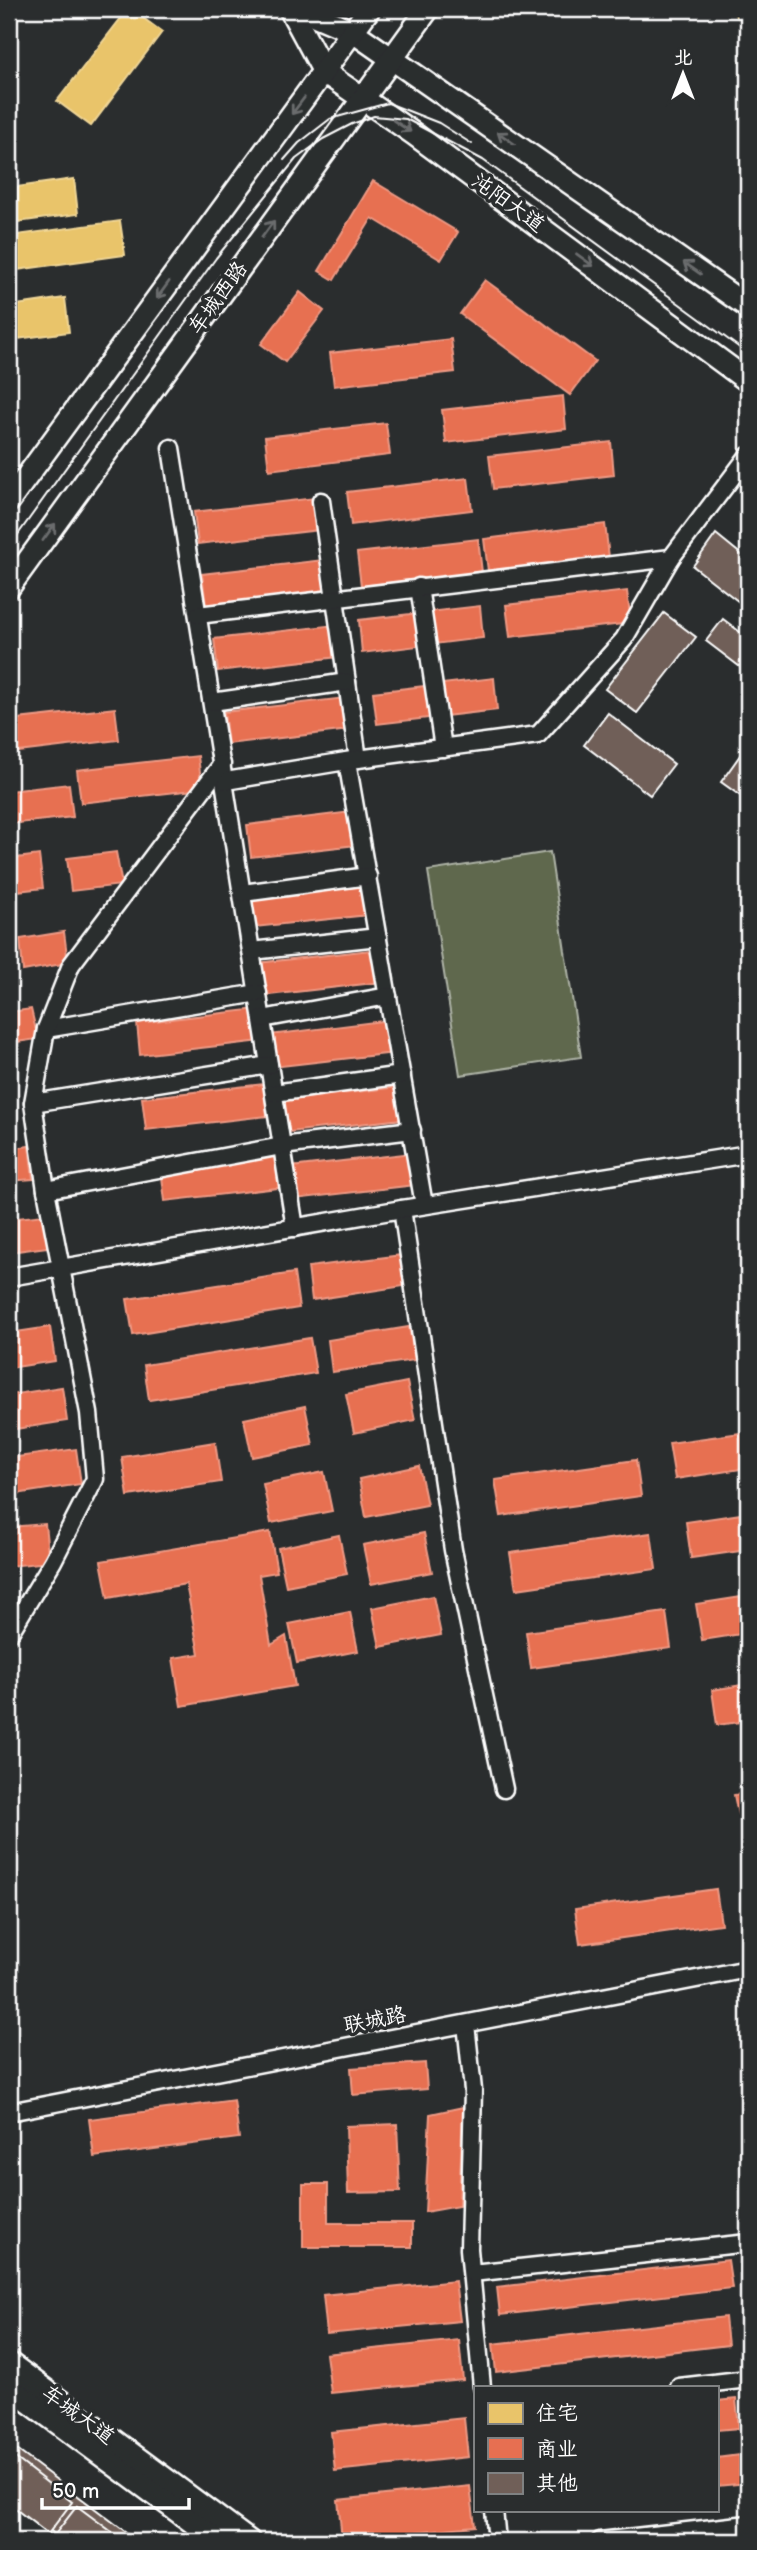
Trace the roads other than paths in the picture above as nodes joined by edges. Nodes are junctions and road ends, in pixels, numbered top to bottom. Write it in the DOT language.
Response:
graph roads {
  1 [pos="290,9"];
  2 [pos="300,9"];
  3 [pos="369,9"];
  4 [pos="428,9"];
  5 [pos="352,31"];
  6 [pos="392,58"];
  7 [pos="324,72"];
  8 [pos="363,99"];
  9 [pos="748,307"];
  10 [pos="748,381"];
  11 [pos="171,448"];
  12 [pos="748,456"];
  13 [pos="9,501"];
  14 [pos="321,501"];
  15 [pos="671,558"];
  16 [pos="9,587"];
  17 [pos="419,587"];
  18 [pos="335,597"];
  19 [pos="198,615"];
  20 [pos="347,682"];
  21 [pos="212,702"];
  22 [pos="443,748"];
  23 [pos="353,760"];
  24 [pos="224,772"];
  25 [pos="368,876"];
  26 [pos="243,893"];
  27 [pos="378,937"];
  28 [pos="252,951"];
  29 [pos="258,993"];
  30 [pos="388,996"];
  31 [pos="262,1019"];
  32 [pos="46,1029"];
  33 [pos="270,1065"];
  34 [pos="402,1076"];
  35 [pos="274,1093"];
  36 [pos="33,1103"];
  37 [pos="412,1130"];
  38 [pos="282,1146"];
  39 [pos="748,1154"];
  40 [pos="46,1190"];
  41 [pos="424,1205"];
  42 [pos="402,1209"];
  43 [pos="295,1228"];
  44 [pos="61,1268"];
  45 [pos="9,1277"];
  46 [pos="9,1634"];
  47 [pos="504,1789"];
  48 [pos="748,1969"];
  49 [pos="466,2024"];
  50 [pos="9,2112"];
  51 [pos="748,2243"];
  52 [pos="472,2273"];
  53 [pos="9,2363"];
  54 [pos="748,2379"];
  55 [pos="482,2386"];
  56 [pos="688,2386"];
  57 [pos="9,2387"];
  58 [pos="494,2512"];
  59 [pos="748,2524"];
  60 [pos="218,2541"];
  61 [pos="249,2541"];
  62 [pos="497,2541"];
  63 [pos="600,2541"];
  1 -- 7 [label="main road, 沌阳大道"];
  2 -- 5 [label="main road"];
  3 -- 5 [label="main road"];
  4 -- 6 [label="main road, 车城西路"];
  5 -- 6 [label="main road"];
  5 -- 7 [label="main road"];
  6 -- 8 [label="main road, 车城西路"];
  9 -- 6 [label="main road, one-way"];
  7 -- 8 [label="main road, 沌阳大道"];
  7 -- 13 [label="main road, one-way"];
  8 -- 10 [label="main road, 沌阳大道, one-way"];
  16 -- 8 [label="main road, 车城西路, one-way"];
  11 -- 19 [label="street"];
  12 -- 15 [label="street"];
  14 -- 18 [label="street"];
  15 -- 17 [label="street"];
  15 -- 22 [label="street"];
  17 -- 18 [label="street"];
  17 -- 22 [label="street"];
  18 -- 19 [label="street"];
  18 -- 20 [label="street"];
  19 -- 21 [label="street"];
  20 -- 21 [label="street"];
  20 -- 23 [label="street"];
  21 -- 24 [label="street"];
  22 -- 23 [label="street"];
  23 -- 24 [label="street"];
  23 -- 25 [label="street"];
  24 -- 26 [label="street"];
  24 -- 32 [label="street"];
  25 -- 26 [label="street"];
  25 -- 27 [label="street"];
  26 -- 28 [label="street"];
  27 -- 28 [label="street"];
  27 -- 30 [label="street"];
  28 -- 29 [label="street"];
  29 -- 31 [label="street"];
  29 -- 32 [label="street"];
  30 -- 31 [label="street"];
  30 -- 34 [label="street"];
  31 -- 33 [label="street"];
  32 -- 36 [label="street"];
  33 -- 35 [label="street"];
  33 -- 36 [label="street"];
  34 -- 35 [label="street"];
  34 -- 37 [label="street"];
  35 -- 38 [label="street"];
  36 -- 40 [label="street"];
  37 -- 38 [label="street"];
  37 -- 41 [label="street"];
  38 -- 40 [label="street"];
  38 -- 43 [label="street"];
  39 -- 41 [label="street"];
  40 -- 44 [label="street"];
  41 -- 42 [label="street"];
  42 -- 43 [label="street"];
  42 -- 47 [label="street"];
  43 -- 44 [label="street"];
  44 -- 45 [label="street"];
  44 -- 46 [label="street"];
  48 -- 49 [label="street, 联城路"];
  49 -- 50 [label="street, 联城路"];
  49 -- 52 [label="street"];
  51 -- 52 [label="street"];
  52 -- 55 [label="street"];
  53 -- 61 [label="main road, 车城大道"];
  54 -- 56 [label="street"];
  57 -- 60 [label="main road, 车城大道"];
  58 -- 62 [label="street"];
  59 -- 63 [label="street"];
}
